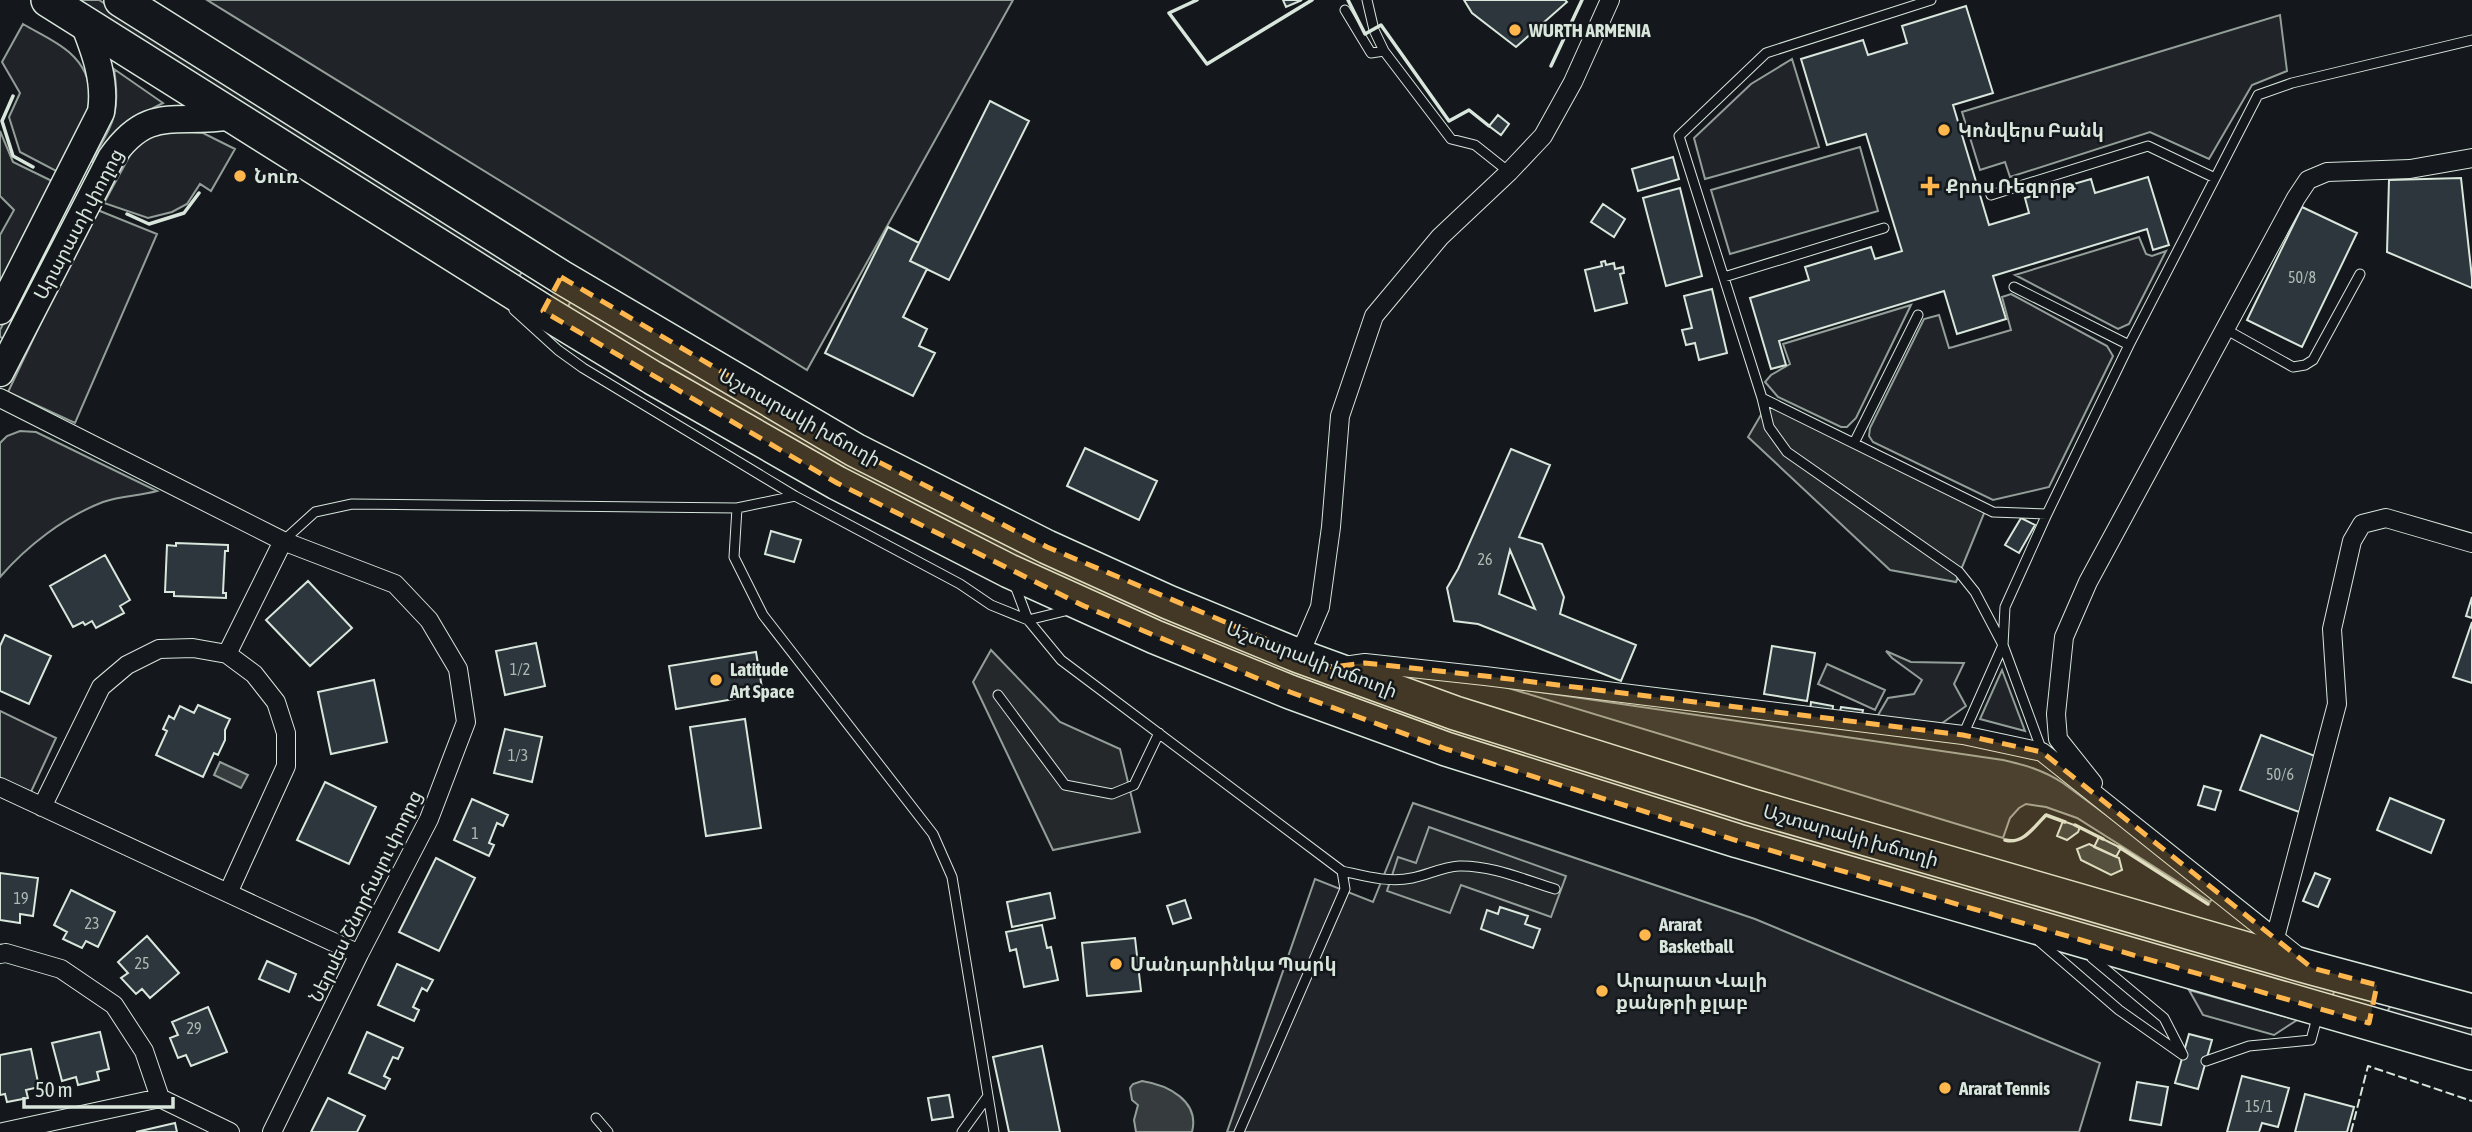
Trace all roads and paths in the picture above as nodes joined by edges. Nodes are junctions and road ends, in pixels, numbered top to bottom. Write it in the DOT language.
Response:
graph roads {
  1 [pos="48,0"];
  2 [pos="121,0"];
  3 [pos="1367,0"];
  4 [pos="1610,0"];
  5 [pos="1931,0"];
  6 [pos="1345,10"];
  7 [pos="83,24"];
  8 [pos="2472,40"];
  9 [pos="1384,51"];
  10 [pos="231,116"];
  11 [pos="2472,158"];
  12 [pos="1509,172"];
  13 [pos="2215,178"];
  14 [pos="1991,195"];
  15 [pos="1884,228"];
  16 [pos="468,262"];
  17 [pos="2360,274"];
  18 [pos="561,277"];
  19 [pos="1724,277"];
  20 [pos="2014,286"];
  21 [pos="502,298"];
  22 [pos="510,307"];
  23 [pos="0,311"];
  24 [pos="543,311"];
  25 [pos="1919,315"];
  26 [pos="2224,329"];
  27 [pos="2129,345"];
  28 [pos="0,373"];
  29 [pos="0,398"];
  30 [pos="1762,398"];
  31 [pos="1854,443"];
  32 [pos="795,496"];
  33 [pos="737,508"];
  34 [pos="2047,514"];
  35 [pos="283,541"];
  36 [pos="2472,543"];
  37 [pos="1009,571"];
  38 [pos="1084,606"];
  39 [pos="1028,620"];
  40 [pos="2003,645"];
  41 [pos="227,654"];
  42 [pos="1299,656"];
  43 [pos="1332,667"];
  44 [pos="998,695"];
  45 [pos="1158,733"];
  46 [pos="1963,735"];
  47 [pos="2042,752"];
  48 [pos="0,787"];
  49 [pos="42,807"];
  50 [pos="2112,808"];
  51 [pos="1342,871"];
  52 [pos="1555,889"];
  53 [pos="228,893"];
  54 [pos="2018,922"];
  55 [pos="2056,933"];
  56 [pos="2275,938"];
  57 [pos="0,954"];
  58 [pos="359,954"];
  59 [pos="2312,968"];
  60 [pos="2377,985"];
  61 [pos="2320,1008"];
  62 [pos="2472,1011"];
  63 [pos="2369,1023"];
  64 [pos="2472,1053"];
  65 [pos="2206,1061"];
  66 [pos="988,1096"];
  67 [pos="160,1098"];
  68 [pos="596,1118"];
  69 [pos="3,1132"];
  70 [pos="230,1132"];
  71 [pos="272,1132"];
  72 [pos="608,1132"];
  73 [pos="962,1132"];
  74 [pos="994,1132"];
  75 [pos="1239,1132"];
  1 -- 7 [label="highway, Աշտարակի խճուղի"];
  2 -- 18 [label="highway, Աշտարակի խճուղի"];
  3 -- 9 [label="lane"];
  4 -- 12 [label="street"];
  5 -- 19 [label="lane"];
  6 -- 9 [label="lane"];
  7 -- 10 [label="highway, Աշտարակի խճուղի"];
  7 -- 23 [label="street, Արարատի փողոց"];
  8 -- 13 [label="lane"];
  9 -- 12 [label="lane"];
  10 -- 16 [label="highway, Աշտարակի խճուղի"];
  10 -- 28 [label="street, Արարատի փողոց"];
  11 -- 26 [label="street"];
  12 -- 42 [label="street"];
  13 -- 14 [label="lane"];
  13 -- 27 [label="lane"];
  15 -- 19 [label="lane"];
  16 -- 21 [label="lane"];
  16 -- 24 [label="highway, Աշտարակի խճուղի"];
  17 -- 26 [label="lane"];
  18 -- 24 [label="highway"];
  18 -- 42 [label="highway, Աշտարակի խճուղի"];
  19 -- 30 [label="lane"];
  20 -- 27 [label="lane"];
  22 -- 32 [label="lane"];
  24 -- 37 [label="highway, Աշտարակի խճուղի"];
  25 -- 31 [label="lane"];
  26 -- 50 [label="street"];
  27 -- 34 [label="lane"];
  29 -- 35 [label="street, Ներսես Շնորհալու փողոց"];
  30 -- 31 [label="lane"];
  30 -- 40 [label="lane"];
  31 -- 34 [label="lane"];
  32 -- 33 [label="lane"];
  32 -- 39 [label="lane"];
  33 -- 35 [label="lane"];
  33 -- 66 [label="lane"];
  34 -- 40 [label="lane"];
  35 -- 41 [label="street"];
  35 -- 58 [label="street, Ներսես Շնորհալու փողոց"];
  36 -- 56 [label="street"];
  37 -- 38 [label="highway, Աշտարակի խճուղի"];
  37 -- 39 [label="lane"];
  38 -- 39 [label="lane"];
  38 -- 54 [label="highway, Աշտարակի խճուղի"];
  39 -- 45 [label="lane"];
  40 -- 46 [label="lane"];
  40 -- 47 [label="lane"];
  41 -- 49 [label="street"];
  41 -- 53 [label="street"];
  42 -- 43 [label="highway, Աշտարակի խճուղի"];
  43 -- 46 [label="street"];
  43 -- 59 [label="highway, Աշտարակի խճուղի"];
  44 -- 45 [label="lane"];
  45 -- 51 [label="lane"];
  46 -- 47 [label="street"];
  47 -- 50 [label="street"];
  48 -- 49 [label="street"];
  49 -- 53 [label="street"];
  50 -- 56 [label="street"];
  51 -- 52 [label="lane"];
  51 -- 75 [label="lane"];
  53 -- 58 [label="street"];
  54 -- 55 [label="highway, Աշտարակի խճուղի"];
  54 -- 55 [label="lane"];
  55 -- 61 [label="highway, Աշտարակի խճուղի"];
  56 -- 59 [label="street"];
  57 -- 67 [label="street"];
  58 -- 71 [label="street, Ներսես Շնորհալու փողոց"];
  59 -- 60 [label="highway, Աշտարակի խճուղի"];
  60 -- 62 [label="highway, Աշտարակի խճուղի"];
  60 -- 63 [label="highway"];
  61 -- 63 [label="highway, Աշտարակի խճուղի"];
  61 -- 65 [label="lane"];
  63 -- 64 [label="highway, Աշտարակի խճուղի"];
  66 -- 73 [label="lane"];
  66 -- 74 [label="lane"];
  67 -- 69 [label="street"];
  67 -- 70 [label="street"];
  68 -- 72 [label="lane"];
}
